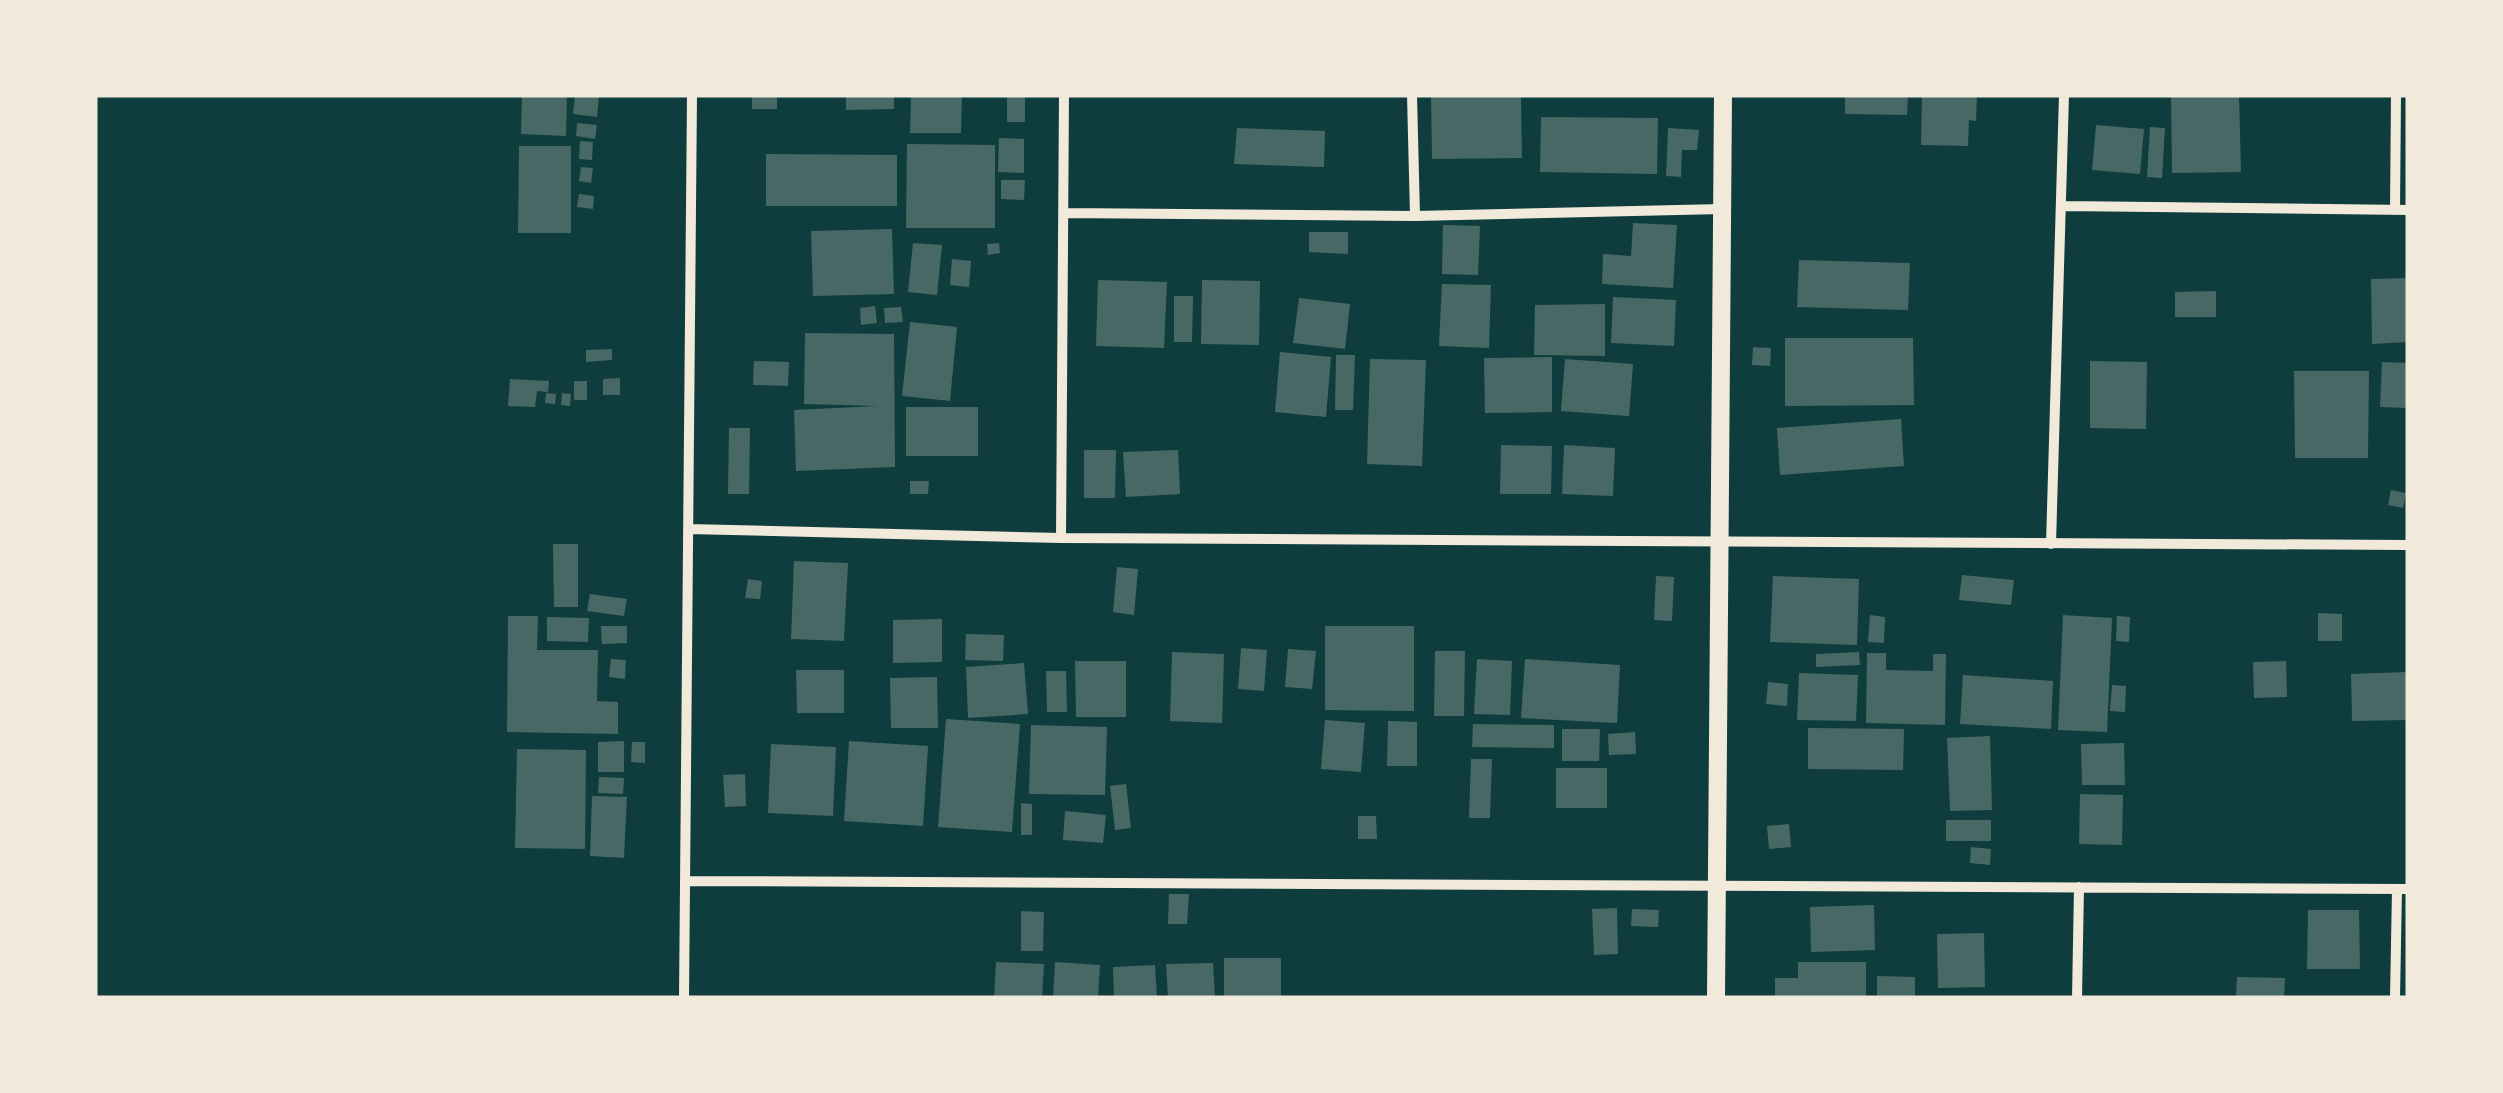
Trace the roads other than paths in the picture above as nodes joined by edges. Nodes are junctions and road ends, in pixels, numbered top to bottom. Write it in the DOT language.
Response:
graph roads {
  1 [pos="692,95"];
  2 [pos="1064,95"];
  3 [pos="1412,95"];
  4 [pos="1723,95"];
  5 [pos="2064,95"];
  6 [pos="2396,95"];
  7 [pos="2063,206"];
  8 [pos="1722,208"];
  9 [pos="2395,210"];
  10 [pos="2408,210"];
  11 [pos="1065,213"];
  12 [pos="1415,216"];
  13 [pos="688,530"];
  14 [pos="1061,538"];
  15 [pos="1720,544"];
  16 [pos="2051,544"];
  17 [pos="2408,545"];
  18 [pos="686,881"];
  19 [pos="1718,886"];
  20 [pos="2079,888"];
  21 [pos="2403,889"];
  22 [pos="684,998"];
  23 [pos="1716,998"];
  24 [pos="2077,998"];
  25 [pos="2396,998"];
  1 -- 13 [label="street"];
  2 -- 11 [label="street"];
  3 -- 12 [label="street"];
  4 -- 8 [label="street"];
  5 -- 7 [label="street"];
  6 -- 9 [label="street"];
  7 -- 9 [label="street"];
  7 -- 16 [label="street"];
  8 -- 12 [label="street"];
  8 -- 15 [label="street"];
  9 -- 10 [label="street"];
  11 -- 12 [label="street"];
  11 -- 14 [label="street"];
  13 -- 14 [label="street"];
  13 -- 18 [label="street"];
  14 -- 15 [label="street"];
  15 -- 16 [label="street"];
  15 -- 19 [label="street"];
  16 -- 17 [label="street"];
  18 -- 19 [label="street"];
  18 -- 22 [label="street"];
  19 -- 20 [label="street"];
  19 -- 23 [label="street"];
  20 -- 21 [label="street"];
  20 -- 24 [label="street"];
  21 -- 25 [label="street"];
}
